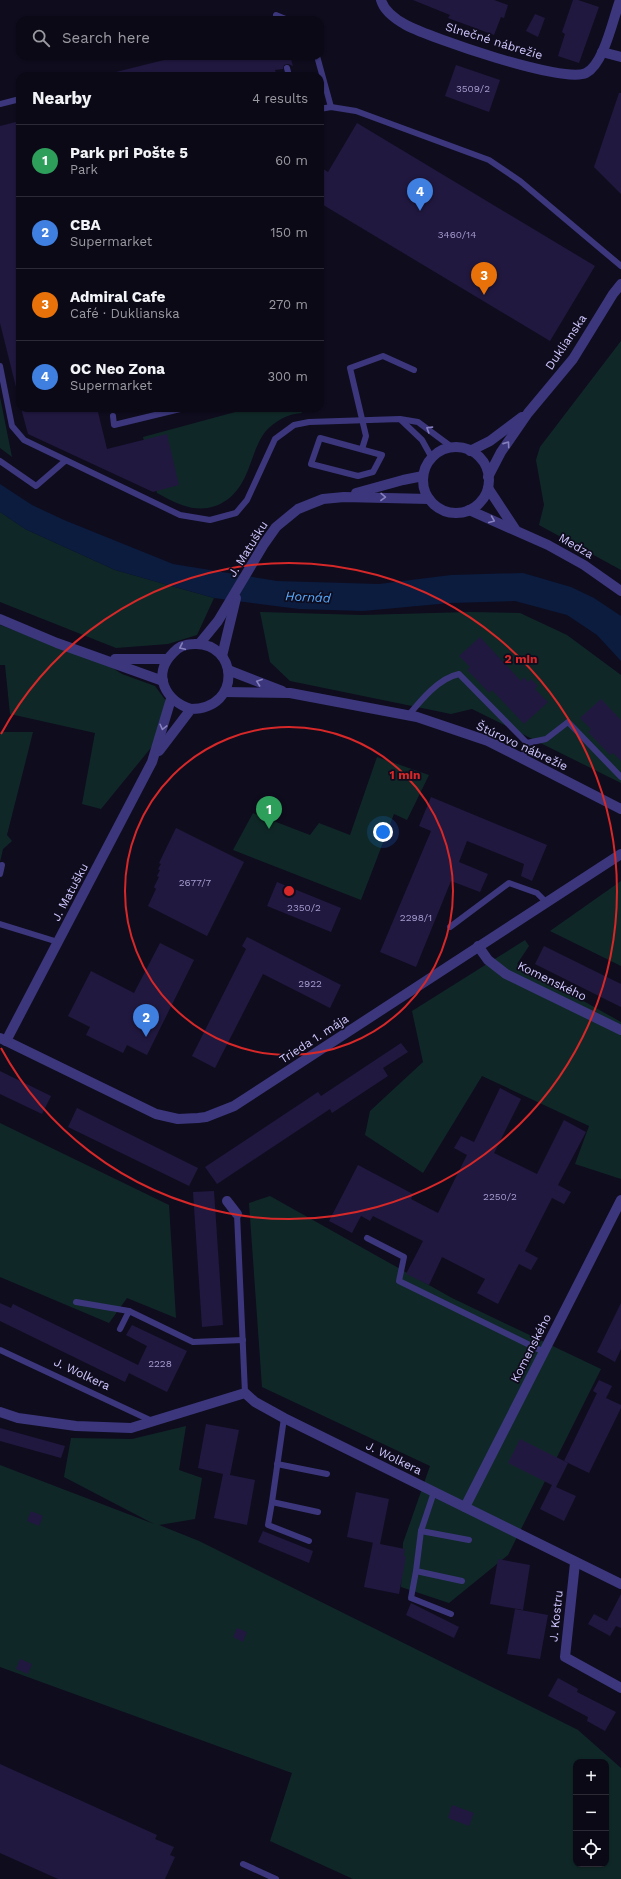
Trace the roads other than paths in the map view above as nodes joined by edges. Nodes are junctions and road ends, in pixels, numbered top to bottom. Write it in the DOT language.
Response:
graph roads {
  1 [pos="381,0"];
  2 [pos="620,0"];
  3 [pos="602,52"];
  4 [pos="621,57"];
  5 [pos="318,60"];
  6 [pos="287,68"];
  7 [pos="288,72"];
  8 [pos="321,72"];
  9 [pos="324,82"];
  10 [pos="16,100"];
  11 [pos="0,104"];
  12 [pos="331,107"];
  13 [pos="324,108"];
  14 [pos="621,266"];
  15 [pos="621,284"];
  16 [pos="0,366"];
  17 [pos="414,370"];
  18 [pos="168,412"];
  19 [pos="528,413"];
  20 [pos="112,416"];
  21 [pos="400,419"];
  22 [pos="362,420"];
  23 [pos="453,448"];
  24 [pos="362,449"];
  25 [pos="470,451"];
  26 [pos="432,458"];
  27 [pos="0,461"];
  28 [pos="65,461"];
  29 [pos="423,476"];
  30 [pos="488,477"];
  31 [pos="488,488"];
  32 [pos="344,497"];
  33 [pos="429,499"];
  34 [pos="469,510"];
  35 [pos="515,529"];
  36 [pos="238,589"];
  37 [pos="621,591"];
  38 [pos="0,619"];
  39 [pos="200,643"];
  40 [pos="222,656"];
  41 [pos="106,659"];
  42 [pos="167,659"];
  43 [pos="228,670"];
  44 [pos="163,681"];
  45 [pos="225,692"];
  46 [pos="290,694"];
  47 [pos="171,699"];
  48 [pos="191,709"];
  49 [pos="408,716"];
  50 [pos="527,743"];
  51 [pos="155,756"];
  52 [pos="522,758"];
  53 [pos="621,777"];
  54 [pos="621,809"];
  55 [pos="621,854"];
  56 [pos="2,865"];
  57 [pos="0,874"];
  58 [pos="546,902"];
  59 [pos="0,924"];
  60 [pos="450,927"];
  61 [pos="58,942"];
  62 [pos="478,946"];
  63 [pos="621,1030"];
  64 [pos="3,1039"];
  65 [pos="621,1200"];
  66 [pos="227,1201"];
  67 [pos="237,1214"];
  68 [pos="367,1238"];
  69 [pos="76,1302"];
  70 [pos="129,1311"];
  71 [pos="120,1330"];
  72 [pos="243,1340"];
  73 [pos="0,1350"];
  74 [pos="544,1352"];
  75 [pos="245,1393"];
  76 [pos="0,1412"];
  77 [pos="284,1418"];
  78 [pos="152,1421"];
  79 [pos="277,1464"];
  80 [pos="327,1474"];
  81 [pos="434,1492"];
  82 [pos="272,1502"];
  83 [pos="465,1507"];
  84 [pos="318,1512"];
  85 [pos="421,1531"];
  86 [pos="469,1540"];
  87 [pos="309,1541"];
  88 [pos="575,1563"];
  89 [pos="416,1571"];
  90 [pos="462,1581"];
  91 [pos="621,1584"];
  92 [pos="451,1614"];
  93 [pos="621,1688"];
  94 [pos="242,1864"];
  95 [pos="276,1879"];
  1 -- 3 [label="street, Slnečné nábrežie"];
  2 -- 3 [label="street, Slnečné nábrežie"];
  3 -- 4 [label="street"];
  5 -- 8 [label="lane"];
  6 -- 7 [label="lane"];
  9 -- 12 [label="lane"];
  10 -- 11 [label="lane"];
  12 -- 13 [label="lane"];
  12 -- 14 [label="lane"];
  15 -- 19 [label="street, Duklianska"];
  16 -- 28 [label="lane"];
  17 -- 22 [label="lane"];
  18 -- 20 [label="lane"];
  19 -- 25 [label="street"];
  30 -- 19 [label="street, one-way"];
  21 -- 22 [label="lane"];
  23 -- 21 [label="lane, one-way"];
  21 -- 26 [label="lane"];
  22 -- 24 [label="lane"];
  22 -- 28 [label="lane"];
  23 -- 25 [label="street"];
  23 -- 26 [label="street"];
  24 -- 24 [label="lane"];
  25 -- 30 [label="street"];
  26 -- 29 [label="street"];
  27 -- 28 [label="lane"];
  29 -- 32 [label="street"];
  29 -- 33 [label="street"];
  30 -- 31 [label="street"];
  31 -- 34 [label="street"];
  31 -- 35 [label="street"];
  32 -- 33 [label="street, one-way"];
  32 -- 36 [label="street, J. Matušku"];
  33 -- 34 [label="street"];
  34 -- 35 [label="street, Medza, one-way"];
  35 -- 37 [label="street, Medza"];
  36 -- 39 [label="street"];
  36 -- 40 [label="street"];
  38 -- 41 [label="street"];
  39 -- 40 [label="street"];
  39 -- 42 [label="street, one-way"];
  40 -- 43 [label="street"];
  41 -- 42 [label="street"];
  41 -- 44 [label="street"];
  42 -- 44 [label="street"];
  43 -- 45 [label="street"];
  46 -- 43 [label="street, one-way"];
  44 -- 47 [label="street"];
  45 -- 46 [label="street"];
  45 -- 48 [label="street"];
  46 -- 49 [label="street, Štúrovo nábrežie"];
  47 -- 48 [label="street"];
  47 -- 51 [label="street, one-way"];
  48 -- 51 [label="street"];
  49 -- 50 [label="lane"];
  49 -- 52 [label="street, Štúrovo nábrežie"];
  50 -- 52 [label="lane"];
  50 -- 53 [label="lane"];
  51 -- 61 [label="street, J. Matušku"];
  52 -- 54 [label="street, Štúrovo nábrežie"];
  55 -- 58 [label="street, Trieda 1. mája"];
  56 -- 57 [label="lane"];
  58 -- 60 [label="lane"];
  58 -- 62 [label="street, Trieda 1. mája"];
  59 -- 61 [label="lane"];
  61 -- 64 [label="street, J. Matušku"];
  62 -- 63 [label="street, Komenského"];
  62 -- 64 [label="street, Trieda 1. mája"];
  65 -- 74 [label="street, Komenského"];
  66 -- 67 [label="street"];
  67 -- 72 [label="lane"];
  68 -- 74 [label="lane"];
  69 -- 70 [label="lane"];
  70 -- 71 [label="lane"];
  70 -- 72 [label="lane"];
  72 -- 75 [label="lane"];
  73 -- 78 [label="lane, J. Wolkera"];
  74 -- 83 [label="street, Komenského"];
  75 -- 77 [label="street, J. Wolkera"];
  75 -- 78 [label="street"];
  76 -- 78 [label="street"];
  77 -- 79 [label="lane"];
  77 -- 81 [label="street, J. Wolkera"];
  79 -- 80 [label="lane"];
  79 -- 82 [label="lane"];
  81 -- 83 [label="street, J. Wolkera"];
  81 -- 85 [label="lane"];
  82 -- 84 [label="lane"];
  82 -- 87 [label="lane"];
  83 -- 88 [label="street, J. Wolkera"];
  85 -- 86 [label="lane"];
  85 -- 89 [label="lane"];
  88 -- 91 [label="street, J. Wolkera"];
  88 -- 93 [label="street, J. Kostru"];
  89 -- 90 [label="lane"];
  89 -- 92 [label="lane"];
  94 -- 95 [label="lane"];
}
